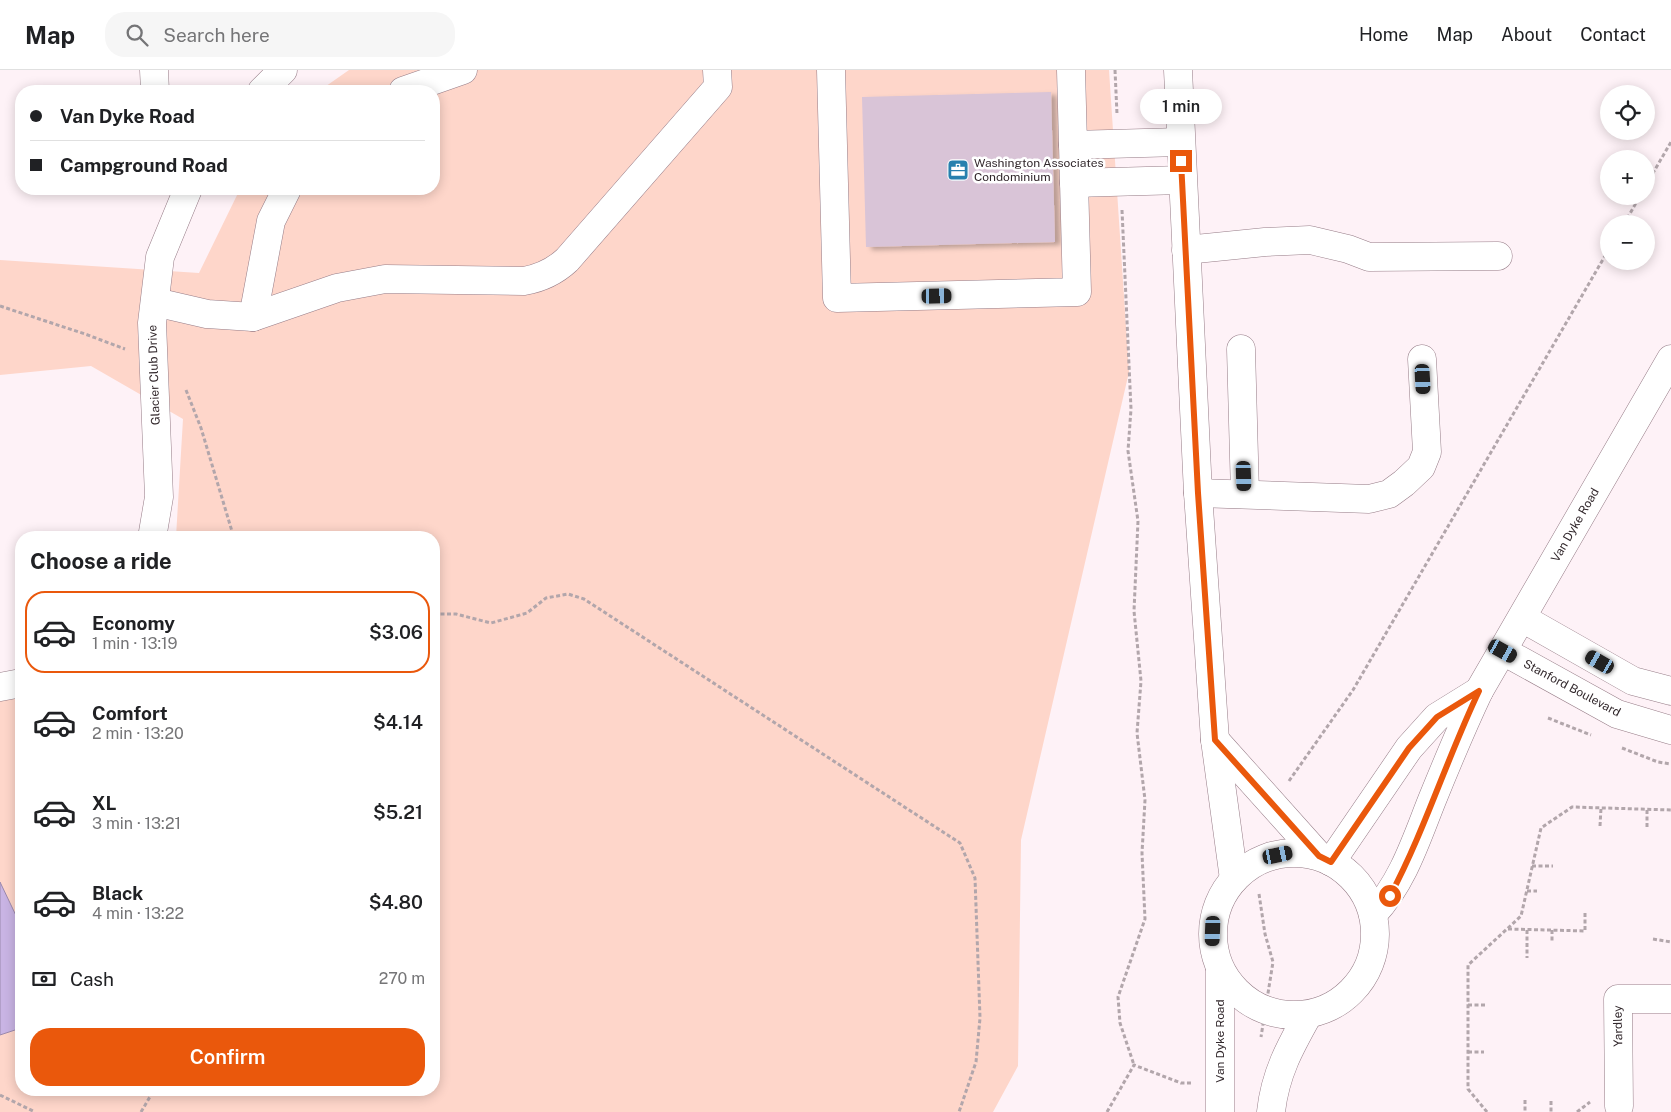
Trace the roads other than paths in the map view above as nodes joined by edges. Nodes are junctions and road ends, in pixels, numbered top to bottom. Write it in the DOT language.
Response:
graph roads {
  1 [pos="154,70"];
  2 [pos="283,70"];
  3 [pos="463,70"];
  4 [pos="717,70"];
  5 [pos="831,70"];
  6 [pos="1071,70"];
  7 [pos="1178,70"];
  8 [pos="155,85"];
  9 [pos="268,85"];
  10 [pos="420,85"];
  11 [pos="1180,142"];
  12 [pos="1073,145"];
  13 [pos="1182,180"];
  14 [pos="1074,183"];
  15 [pos="186,195"];
  16 [pos="284,195"];
  17 [pos="1186,250"];
  18 [pos="1498,256"];
  19 [pos="154,302"];
  20 [pos="253,316"];
  21 [pos="1241,348"];
  22 [pos="1671,358"];
  23 [pos="1422,359"];
  24 [pos="1198,493"];
  25 [pos="1245,494"];
  26 [pos="153,531"];
  27 [pos="1522,618"];
  28 [pos="1503,651"];
  29 [pos="15,684"];
  30 [pos="0,687"];
  31 [pos="1479,691"];
  32 [pos="1671,691"];
  33 [pos="1671,730"];
  34 [pos="1215,740"];
  35 [pos="1325,860"];
  36 [pos="1234,880"];
  37 [pos="1373,914"];
  38 [pos="1220,970"];
  39 [pos="1671,999"];
  40 [pos="1308,1015"];
  41 [pos="1220,1099"];
  42 [pos="1619,1106"];
  43 [pos="1271,1112"];
  1 -- 8 [label="street"];
  2 -- 9 [label="street"];
  3 -- 10 [label="street"];
  4 -- 20 [label="street"];
  5 -- 14 [label="street"];
  6 -- 12 [label="street"];
  7 -- 11 [label="street"];
  11 -- 12 [label="street"];
  11 -- 13 [label="street"];
  12 -- 14 [label="street"];
  13 -- 14 [label="street"];
  13 -- 17 [label="street"];
  15 -- 19 [label="street, Glacier Club Drive"];
  16 -- 20 [label="street"];
  17 -- 18 [label="street"];
  17 -- 24 [label="street"];
  19 -- 20 [label="street"];
  19 -- 26 [label="street, Glacier Club Drive"];
  21 -- 25 [label="street"];
  22 -- 27 [label="street, Van Dyke Road"];
  23 -- 25 [label="street"];
  24 -- 25 [label="street"];
  24 -- 34 [label="street"];
  27 -- 28 [label="street, Van Dyke Road"];
  27 -- 32 [label="street"];
  28 -- 31 [label="street, Van Dyke Road"];
  28 -- 33 [label="street, Stanford Boulevard"];
  29 -- 30 [label="street"];
  31 -- 35 [label="street, Van Dyke Road"];
  31 -- 37 [label="street, Van Dyke Road"];
  34 -- 35 [label="street"];
  34 -- 36 [label="street"];
  35 -- 36 [label="street"];
  35 -- 37 [label="street"];
  36 -- 38 [label="street"];
  37 -- 40 [label="street"];
  38 -- 40 [label="street"];
  38 -- 41 [label="street, Van Dyke Road"];
  39 -- 42 [label="street, Yardley"];
  40 -- 43 [label="street"];
}
